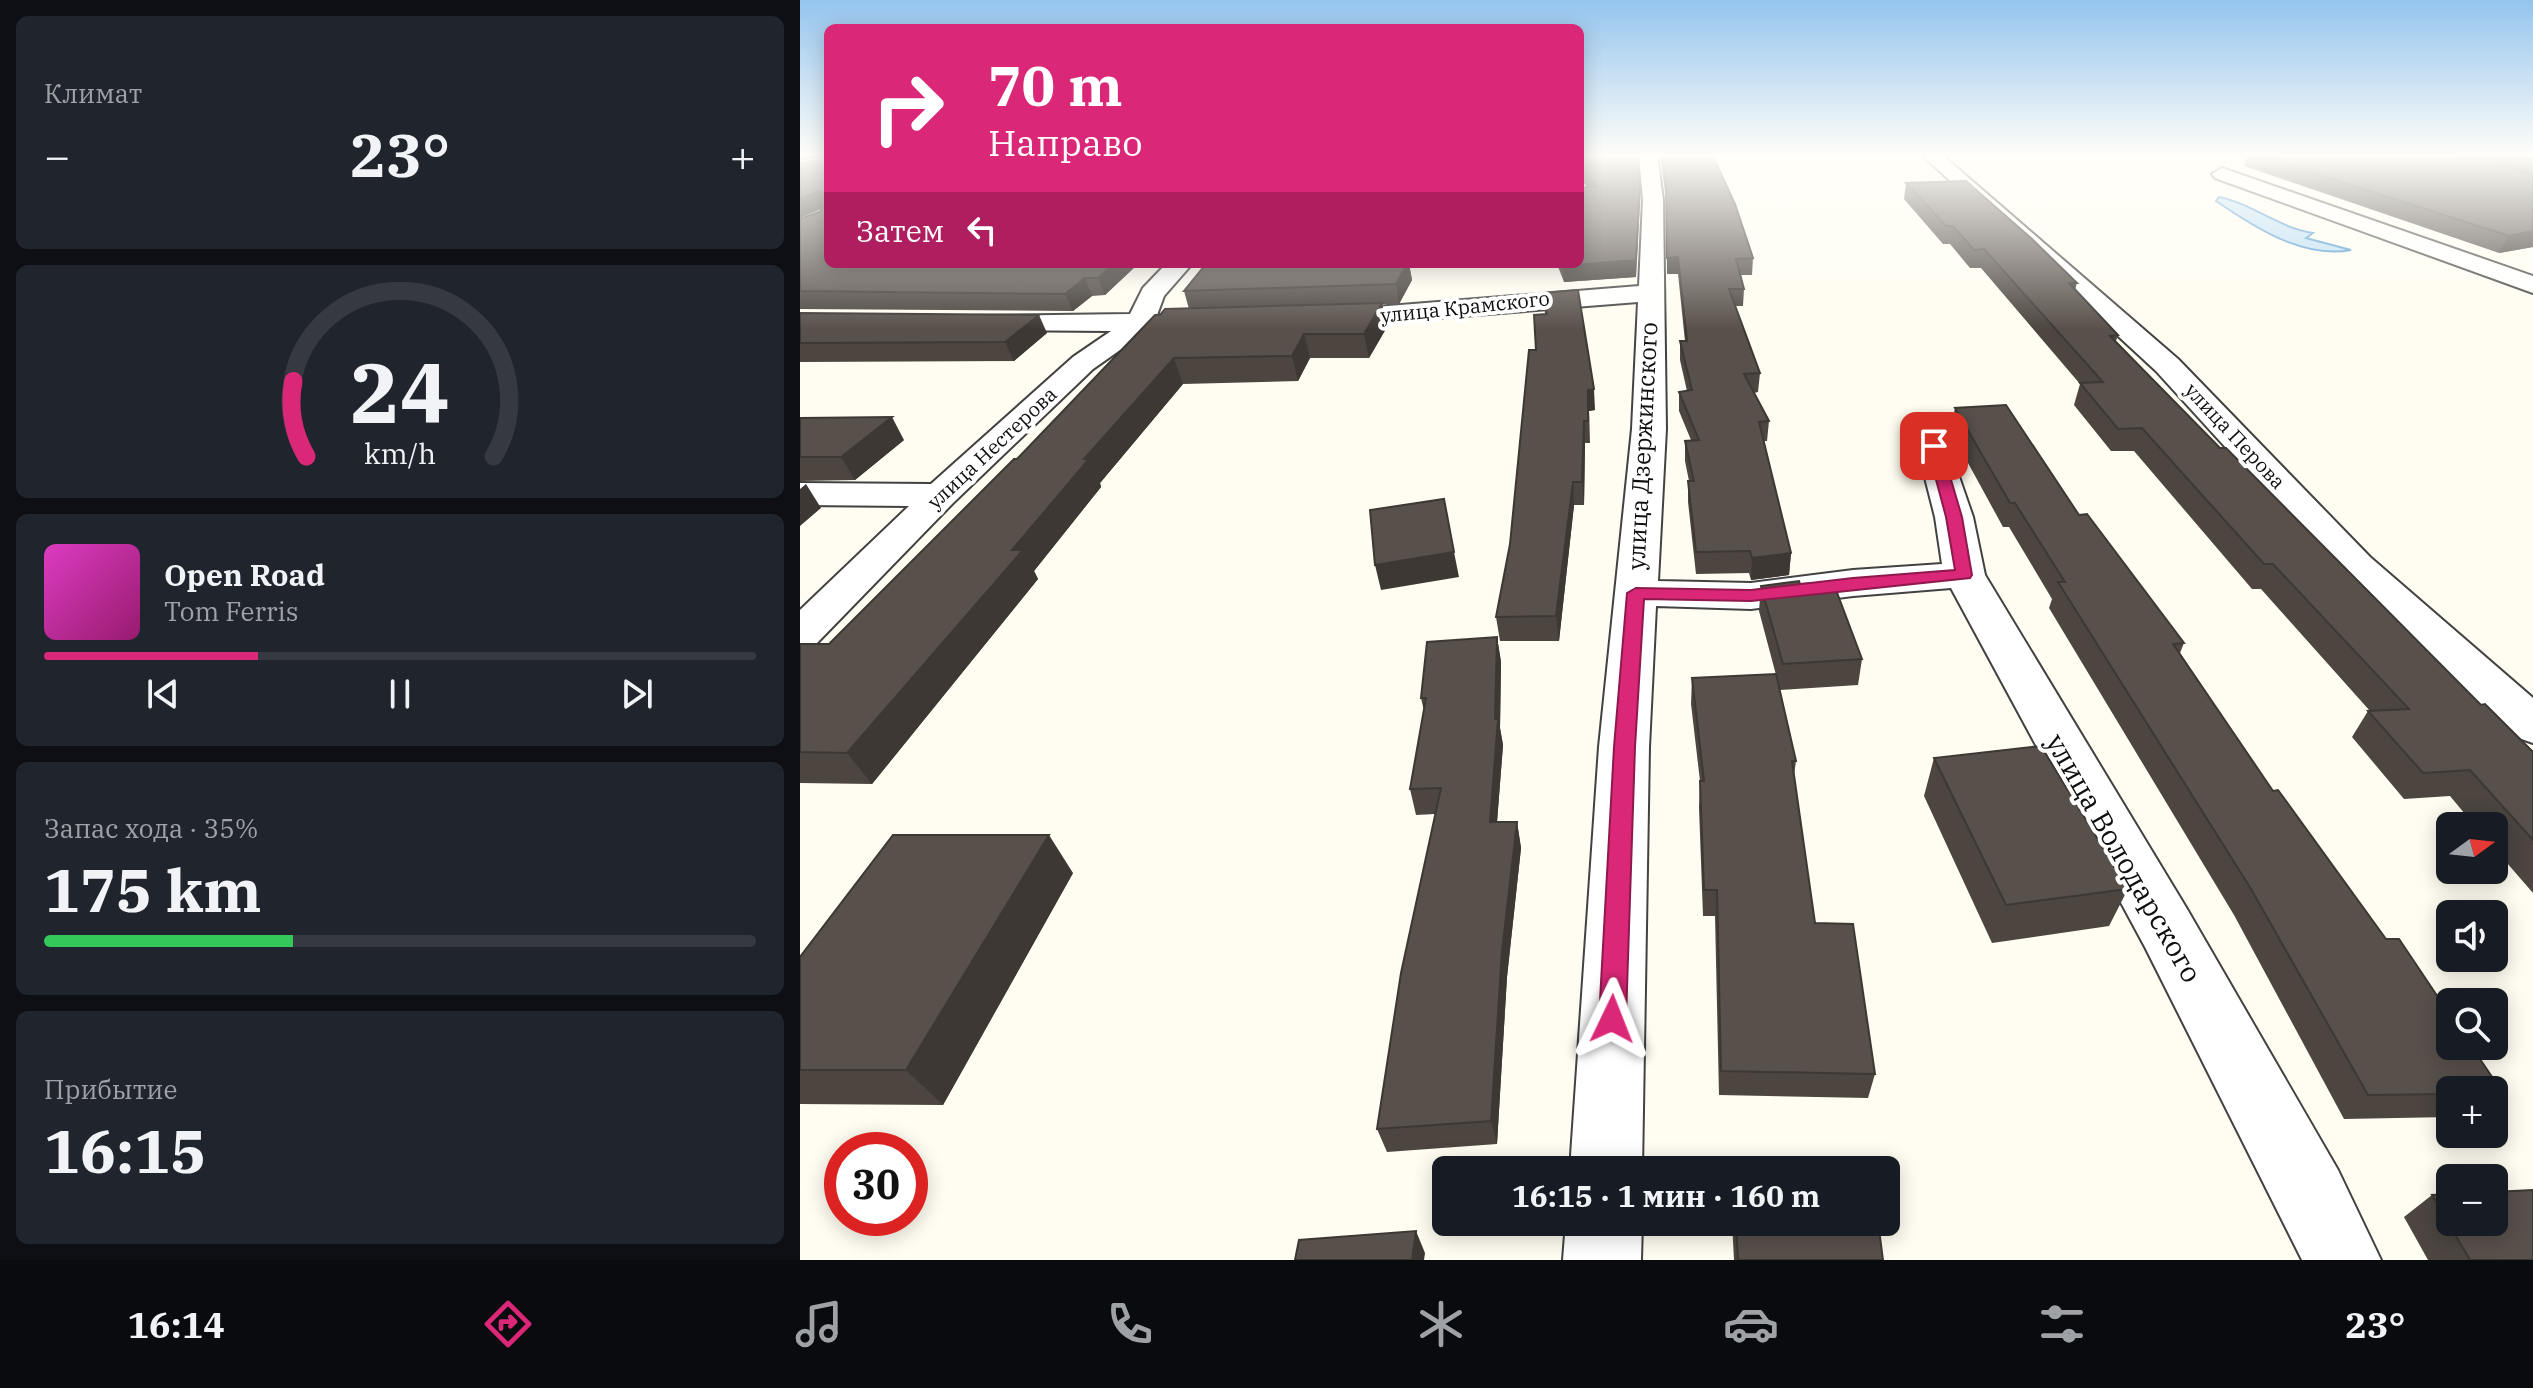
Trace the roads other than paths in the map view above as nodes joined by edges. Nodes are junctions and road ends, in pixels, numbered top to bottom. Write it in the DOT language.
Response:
graph roads {
  1 [pos="1653,213"];
  2 [pos="1996,213"];
  3 [pos="2331,213"];
  4 [pos="1176,268"];
  5 [pos="2533,285"];
  6 [pos="1650,293"];
  7 [pos="1303,320"];
  8 [pos="954,322"];
  9 [pos="1231,322"];
  10 [pos="1139,324"];
  11 [pos="1934,446"];
  12 [pos="800,494"];
  13 [pos="940,495"];
  14 [pos="1964,575"];
  15 [pos="1636,593"];
  16 [pos="800,634"];
  17 [pos="2533,725"];
  18 [pos="1607,1156"];
  19 [pos="1603,1236"];
  20 [pos="1602,1260"];
  21 [pos="2342,1260"];
  1 -- 6 [label="street, улица Дзержинского"];
  2 -- 17 [label="street, улица Перова"];
  3 -- 5 [label="street"];
  4 -- 10 [label="street, улица Нестерова"];
  6 -- 7 [label="street, улица Крамского"];
  6 -- 15 [label="street, улица Дзержинского"];
  8 -- 10 [label="street"];
  9 -- 10 [label="street"];
  10 -- 13 [label="street, улица Нестерова"];
  11 -- 14 [label="street, улица Володарского"];
  12 -- 13 [label="street"];
  13 -- 16 [label="street, улица Нестерова"];
  14 -- 15 [label="street"];
  14 -- 21 [label="street, улица Володарского"];
  15 -- 18 [label="street, улица Дзержинского"];
  19 -- 20 [label="street"];
}
